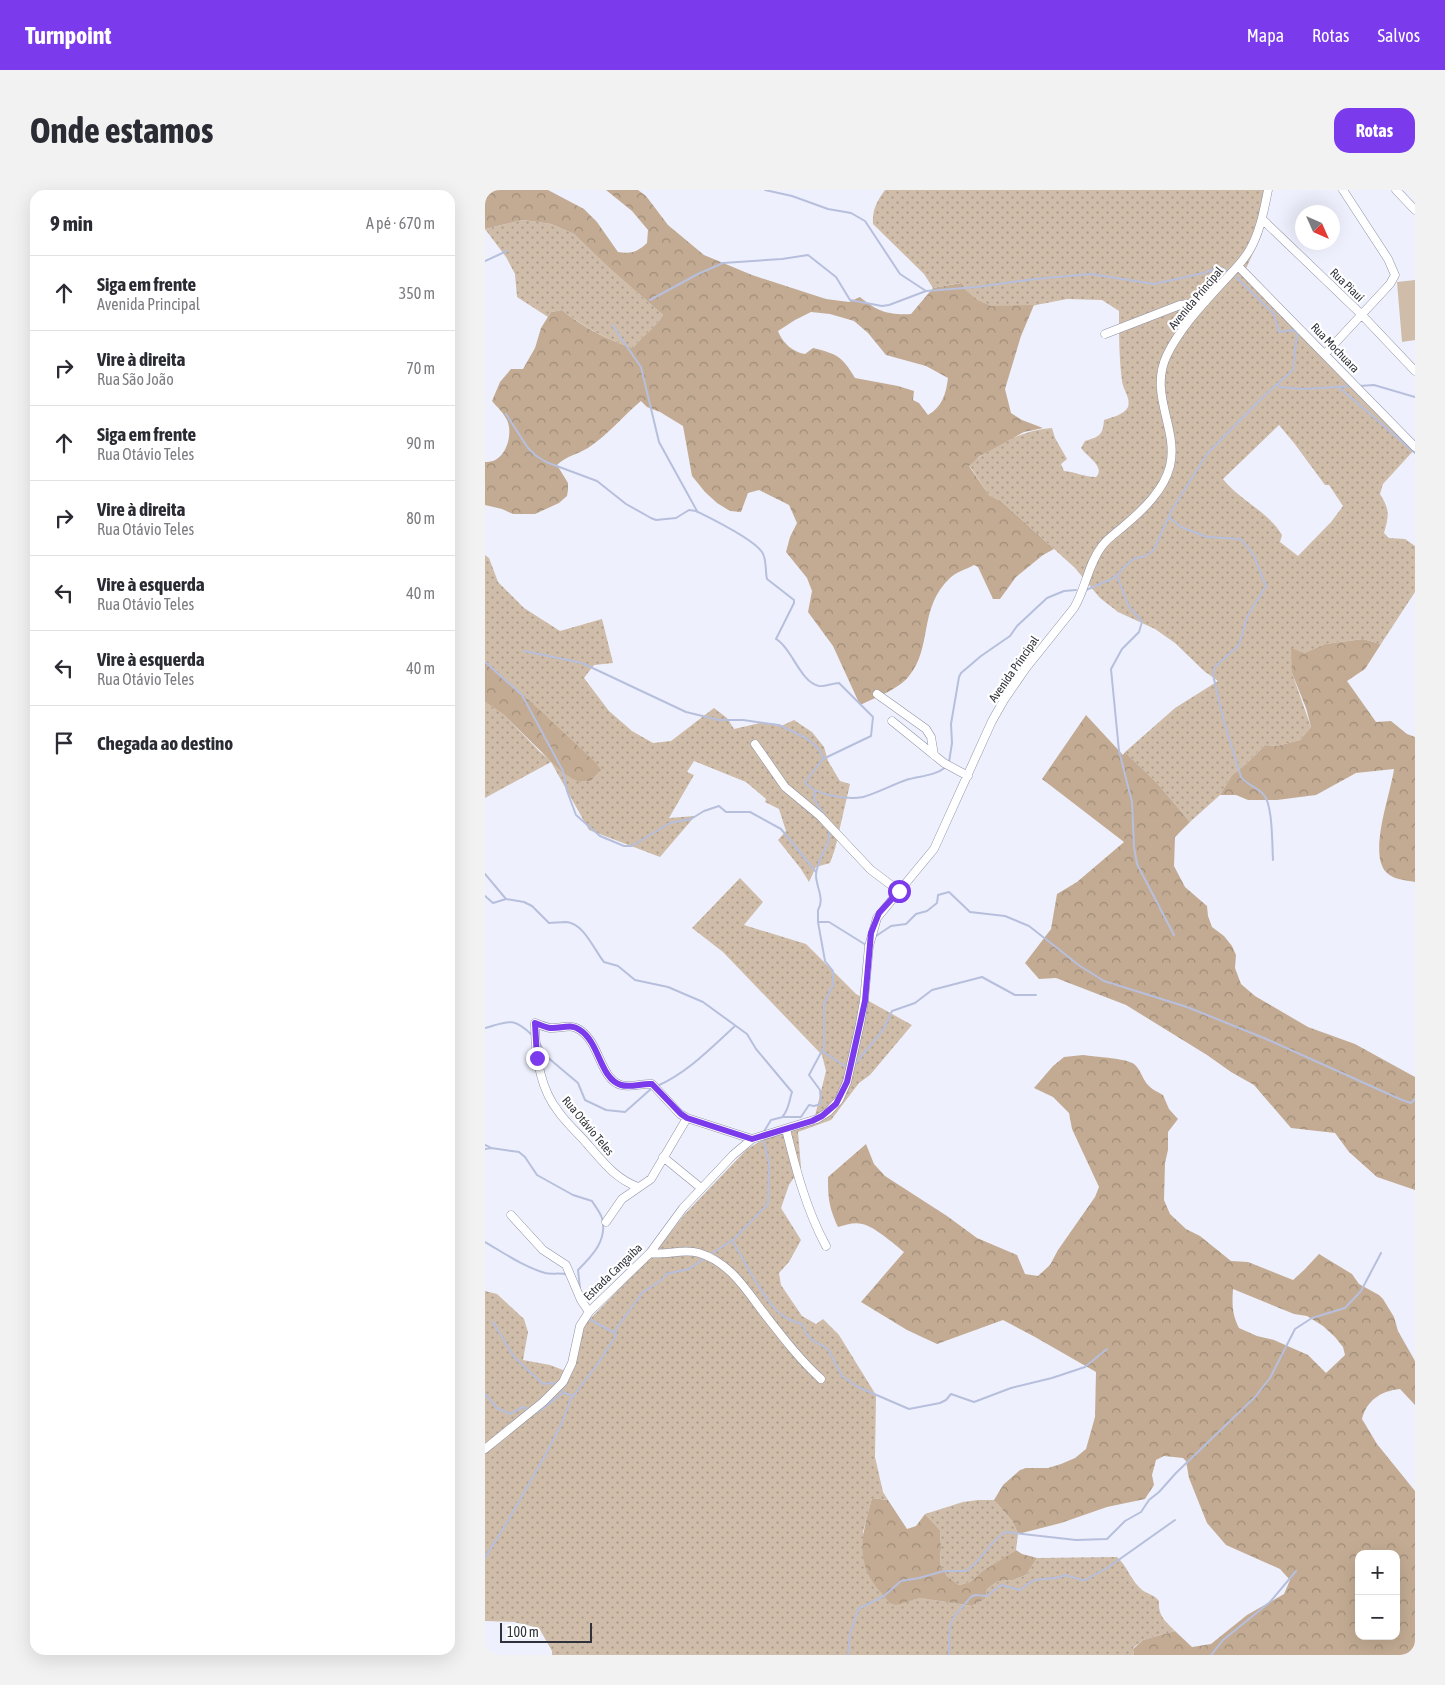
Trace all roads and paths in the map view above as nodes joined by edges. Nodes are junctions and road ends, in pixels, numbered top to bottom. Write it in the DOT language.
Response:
graph roads {
  1 [pos="1268,190"];
  2 [pos="1343,190"];
  3 [pos="1396,190"];
  4 [pos="1415,210"];
  5 [pos="1262,219"];
  6 [pos="1238,266"];
  7 [pos="1205,302"];
  8 [pos="1361,314"];
  9 [pos="1105,334"];
  10 [pos="1325,354"];
  11 [pos="1415,370"];
  12 [pos="1415,448"];
  13 [pos="877,694"];
  14 [pos="892,721"];
  15 [pos="755,744"];
  16 [pos="934,755"];
  17 [pos="968,776"];
  18 [pos="899,891"];
  19 [pos="687,1118"];
  20 [pos="786,1129"];
  21 [pos="752,1139"];
  22 [pos="663,1157"];
  23 [pos="639,1187"];
  24 [pos="701,1188"];
  25 [pos="511,1215"];
  26 [pos="606,1222"];
  27 [pos="826,1246"];
  28 [pos="650,1252"];
  29 [pos="589,1312"];
  30 [pos="821,1379"];
  31 [pos="485,1449"];
  1 -- 5 [label="street, Avenida Principal"];
  2 -- 8 [label="street"];
  3 -- 4 [label="street"];
  5 -- 6 [label="street, Avenida Principal"];
  5 -- 8 [label="street, Rua Piauí"];
  6 -- 7 [label="street, Avenida Principal"];
  6 -- 10 [label="street, Rua Mochuara"];
  7 -- 9 [label="street"];
  7 -- 17 [label="street, Avenida Principal"];
  8 -- 10 [label="street"];
  8 -- 11 [label="street, Rua Piauí"];
  10 -- 12 [label="street, Rua Mochuara"];
  13 -- 16 [label="street"];
  14 -- 16 [label="street"];
  15 -- 18 [label="street"];
  16 -- 17 [label="street"];
  17 -- 18 [label="street, Avenida Principal"];
  18 -- 20 [label="street, Avenida Principal"];
  19 -- 21 [label="street"];
  19 -- 22 [label="street"];
  19 -- 23 [label="street, Rua Otávio Teles"];
  20 -- 21 [label="street, Avenida Principal"];
  20 -- 27 [label="street"];
  21 -- 24 [label="street, Estrada Cangaiba"];
  22 -- 23 [label="street"];
  22 -- 24 [label="street"];
  23 -- 26 [label="street"];
  24 -- 28 [label="street, Estrada Cangaiba"];
  25 -- 29 [label="street"];
  28 -- 29 [label="street, Estrada Cangaiba"];
  28 -- 30 [label="street"];
  29 -- 31 [label="street, Estrada Cangaiba"];
}
